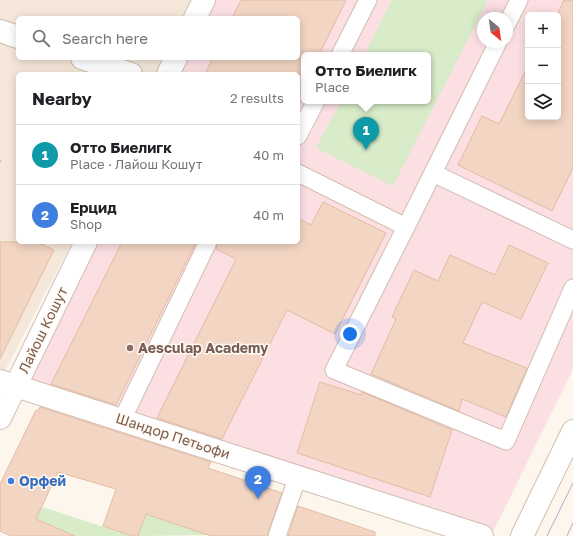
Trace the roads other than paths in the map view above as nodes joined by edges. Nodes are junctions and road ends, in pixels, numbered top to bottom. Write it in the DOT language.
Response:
graph roads {
  1 [pos="204,0"];
  2 [pos="368,0"];
  3 [pos="519,0"];
  4 [pos="513,12"];
  5 [pos="196,16"];
  6 [pos="0,31"];
  7 [pos="16,36"];
  8 [pos="495,48"];
  9 [pos="342,52"];
  10 [pos="88,60"];
  11 [pos="175,60"];
  12 [pos="125,72"];
  13 [pos="169,72"];
  14 [pos="314,104"];
  15 [pos="300,132"];
  16 [pos="433,173"];
  17 [pos="300,174"];
  18 [pos="406,227"];
  19 [pos="573,240"];
  20 [pos="85,244"];
  21 [pos="207,244"];
  22 [pos="573,288"];
  23 [pos="8,384"];
  24 [pos="0,418"];
  25 [pos="122,420"];
  26 [pos="573,431"];
  27 [pos="298,476"];
  28 [pos="277,536"];
  29 [pos="482,536"];
  30 [pos="522,536"];
  1 -- 5 [label="street"];
  2 -- 9 [label="lane"];
  3 -- 4 [label="lane"];
  6 -- 7 [label="street"];
  8 -- 16 [label="lane"];
  10 -- 12 [label="street"];
  11 -- 13 [label="street"];
  14 -- 15 [label="lane"];
  16 -- 18 [label="lane"];
  16 -- 19 [label="lane"];
  17 -- 18 [label="lane"];
  18 -- 22 [label="lane"];
  20 -- 23 [label="street, Лайош Кошут"];
  21 -- 25 [label="lane"];
  23 -- 24 [label="street, Лайош Кошут"];
  23 -- 25 [label="street, Шандор Петьофи"];
  25 -- 27 [label="street, Шандор Петьофи"];
  26 -- 30 [label="street"];
  27 -- 28 [label="lane"];
  27 -- 29 [label="street, Шандор Петьофи"];
}
